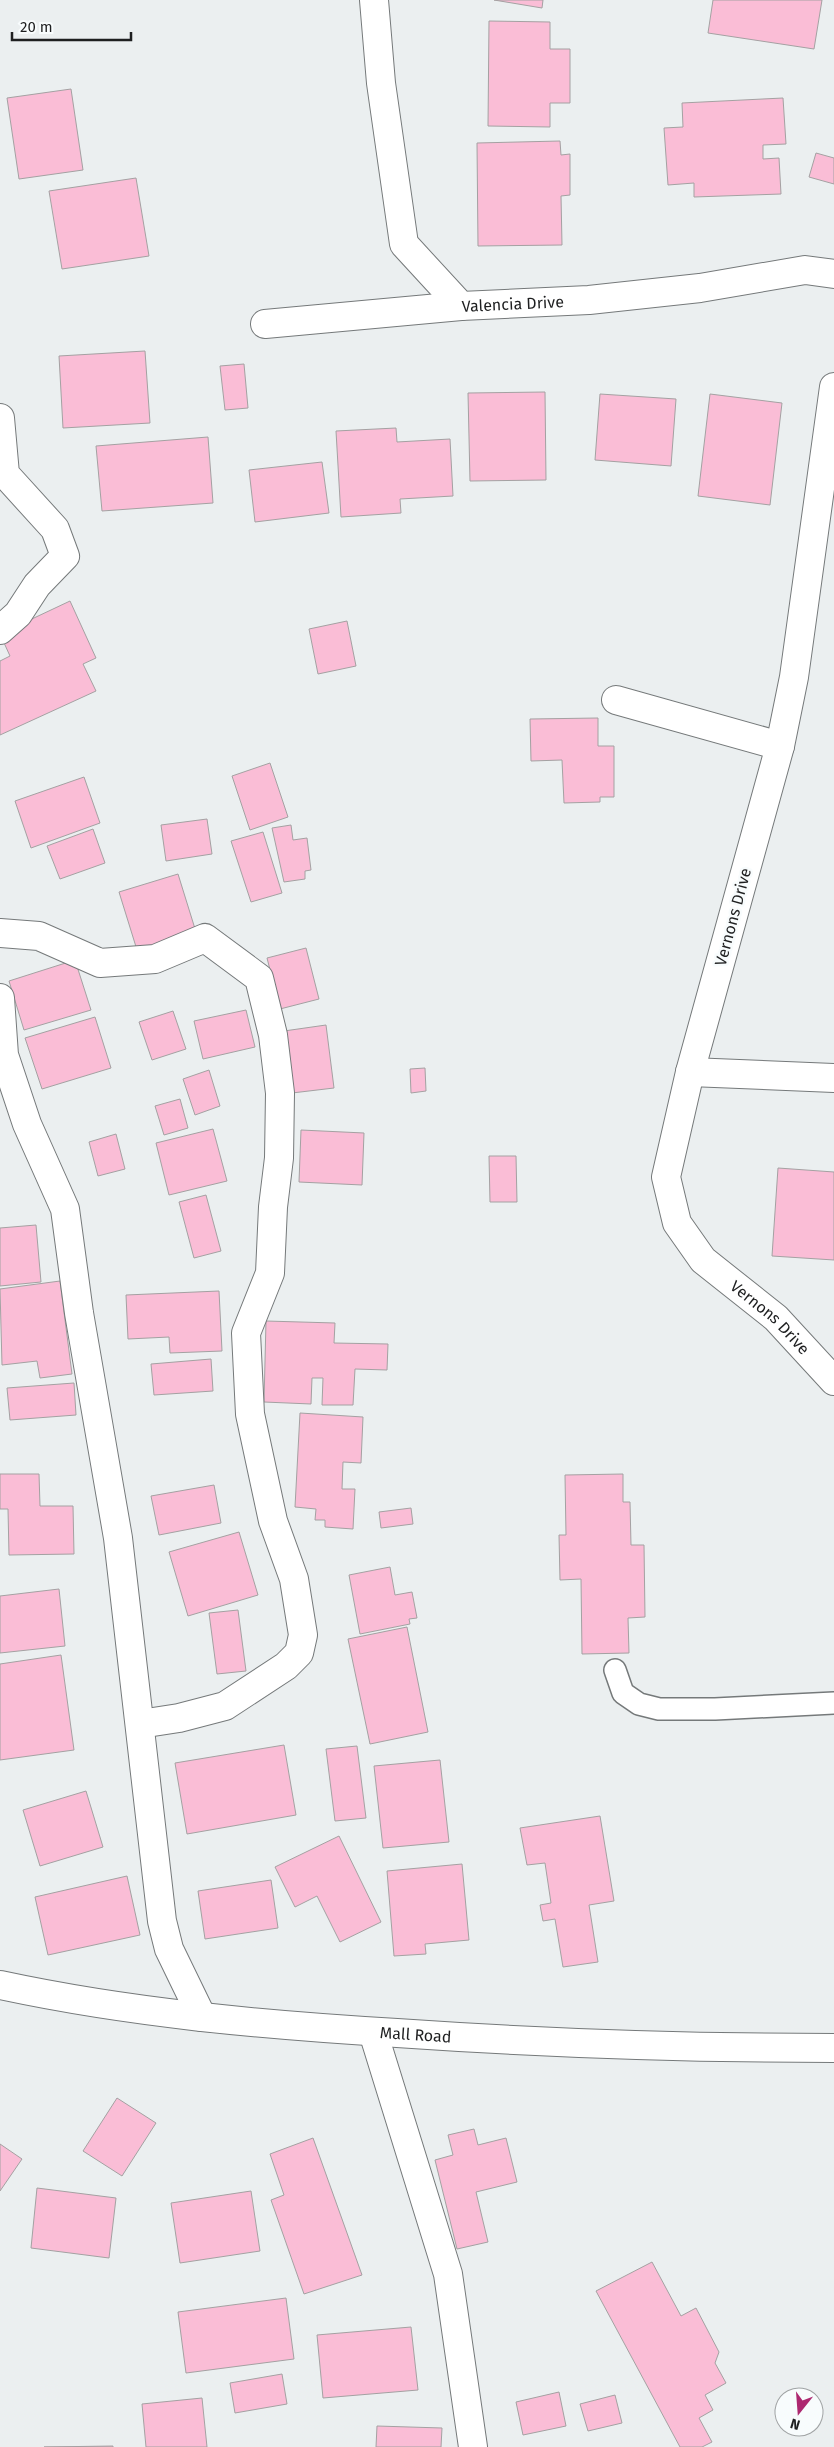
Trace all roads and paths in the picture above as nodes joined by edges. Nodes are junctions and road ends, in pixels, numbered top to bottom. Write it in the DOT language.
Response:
graph roads {
  1 [pos="374,0"];
  2 [pos="834,274"];
  3 [pos="461,306"];
  4 [pos="265,324"];
  5 [pos="834,387"];
  6 [pos="0,418"];
  7 [pos="0,630"];
  8 [pos="616,700"];
  9 [pos="780,746"];
  10 [pos="0,933"];
  11 [pos="0,998"];
  12 [pos="690,1072"];
  13 [pos="834,1078"];
  14 [pos="834,1381"];
  15 [pos="615,1670"];
  16 [pos="834,1703"];
  17 [pos="140,1724"];
  18 [pos="0,1985"];
  19 [pos="202,2017"];
  20 [pos="373,2032"];
  21 [pos="834,2048"];
  22 [pos="473,2447"];
  1 -- 3 [label="street, Valencia Drive"];
  2 -- 3 [label="street, Valencia Drive"];
  3 -- 4 [label="street"];
  5 -- 9 [label="street, Vernons Drive"];
  6 -- 7 [label="street"];
  8 -- 9 [label="street"];
  9 -- 12 [label="street, Vernons Drive"];
  10 -- 17 [label="street"];
  11 -- 17 [label="street"];
  12 -- 13 [label="street"];
  12 -- 14 [label="street, Vernons Drive"];
  15 -- 16 [label="lane"];
  17 -- 19 [label="street"];
  18 -- 19 [label="street, Mall Road"];
  19 -- 20 [label="street, Mall Road"];
  20 -- 21 [label="street, Mall Road"];
  20 -- 22 [label="street"];
}
